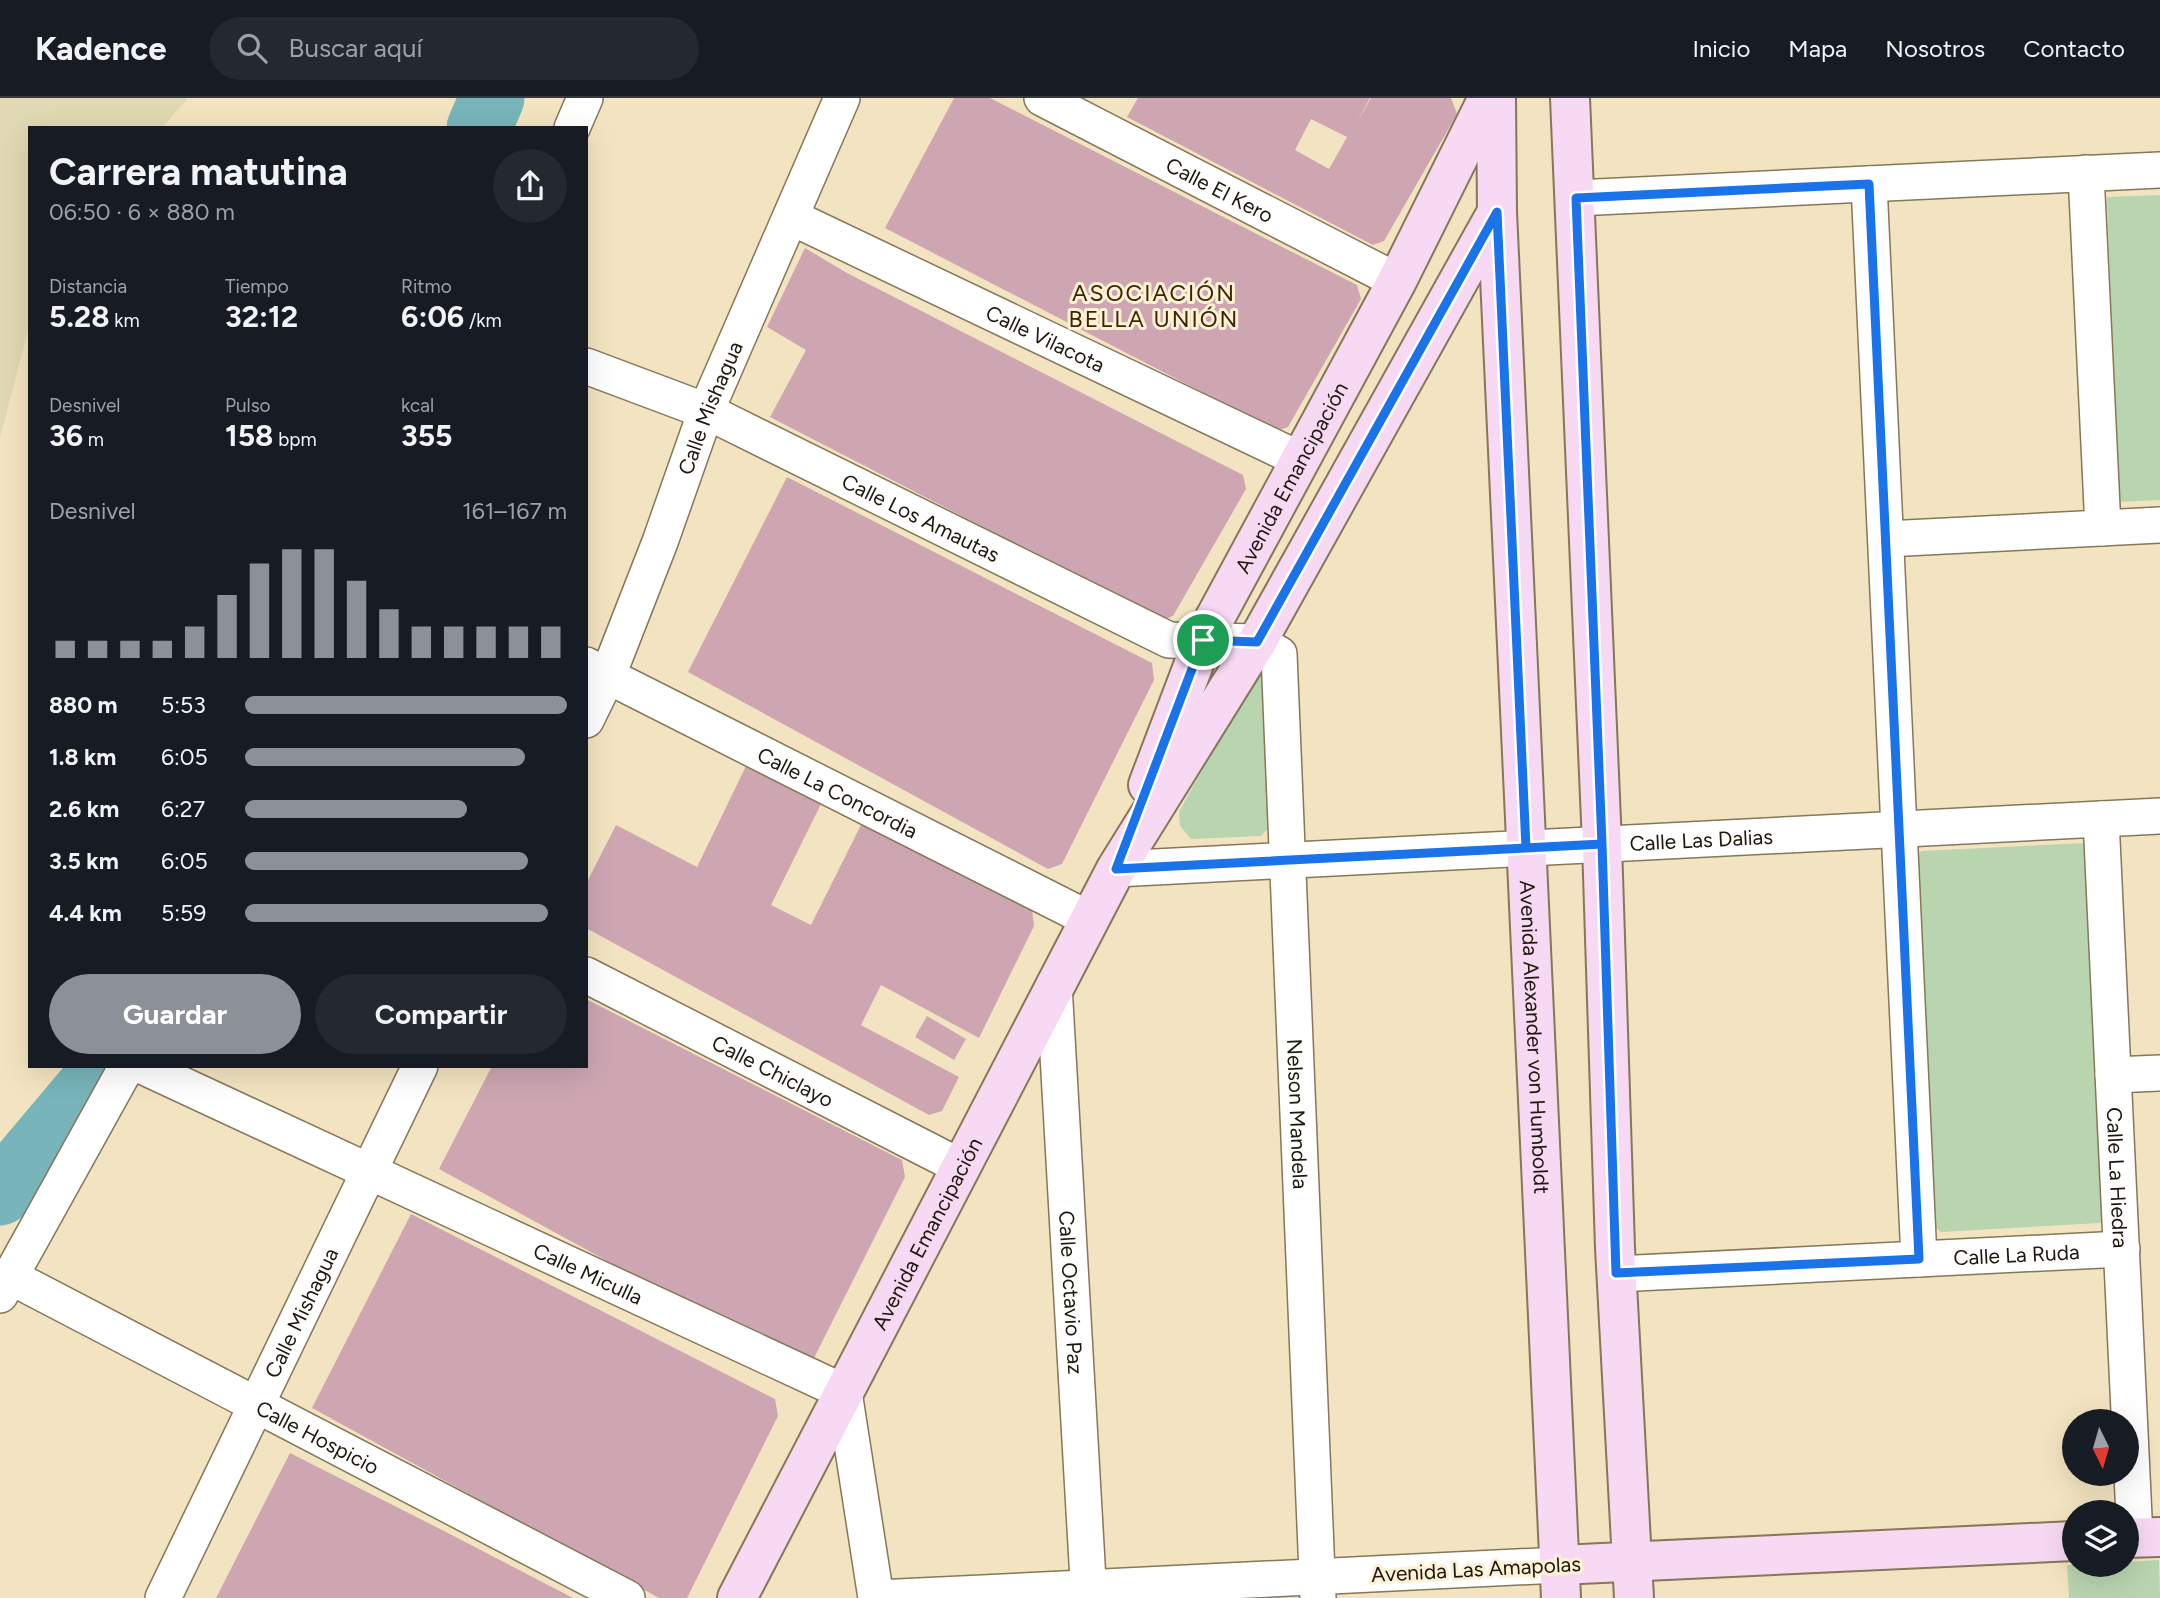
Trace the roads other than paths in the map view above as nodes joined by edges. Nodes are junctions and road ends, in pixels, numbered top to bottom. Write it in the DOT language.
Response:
graph roads {
  1 [pos="584,98"];
  2 [pos="842,98"];
  3 [pos="1042,98"];
  4 [pos="1488,98"];
  5 [pos="1496,98"];
  6 [pos="1570,98"];
  7 [pos="573,126"];
  8 [pos="2160,170"];
  9 [pos="2086,173"];
  10 [pos="1869,184"];
  11 [pos="1576,198"];
  12 [pos="1497,212"];
  13 [pos="791,217"];
  14 [pos="1397,281"];
  15 [pos="588,367"];
  16 [pos="706,411"];
  17 [pos="1301,460"];
  18 [pos="2160,525"];
  19 [pos="2103,528"];
  20 [pos="1886,538"];
  21 [pos="1203,640"];
  22 [pos="1257,642"];
  23 [pos="597,670"];
  24 [pos="588,711"];
  25 [pos="2160,816"];
  26 [pos="2101,819"];
  27 [pos="1899,829"];
  28 [pos="1602,844"];
  29 [pos="1526,848"];
  30 [pos="1289,860"];
  31 [pos="1116,869"];
  32 [pos="1090,919"];
  33 [pos="588,976"];
  34 [pos="1055,985"];
  35 [pos="126,1068"];
  36 [pos="146,1068"];
  37 [pos="419,1068"];
  38 [pos="2160,1073"];
  39 [pos="2113,1076"];
  40 [pos="961,1167"];
  41 [pos="369,1172"];
  42 [pos="2122,1249"];
  43 [pos="1919,1259"];
  44 [pos="1616,1273"];
  45 [pos="5,1286"];
  46 [pos="844,1392"];
  47 [pos="256,1405"];
  48 [pos="2141,1538"];
  49 [pos="2062,1542"];
  50 [pos="1633,1580"];
  51 [pos="1560,1582"];
  52 [pos="1317,1587"];
  53 [pos="1089,1593"];
  54 [pos="163,1598"];
  55 [pos="627,1598"];
  56 [pos="737,1598"];
  57 [pos="877,1598"];
  1 -- 7 [label="street"];
  2 -- 13 [label="street, Calle Mishagua"];
  3 -- 14 [label="street, Calle El Kero"];
  4 -- 14 [label="street, Avenida Emancipación"];
  5 -- 12 [label="street, Avenida Alexander von Humboldt"];
  6 -- 11 [label="street"];
  8 -- 9 [label="street"];
  9 -- 10 [label="street"];
  9 -- 19 [label="street"];
  10 -- 11 [label="street"];
  10 -- 20 [label="street"];
  11 -- 28 [label="street"];
  12 -- 22 [label="street, Avenida Emancipación"];
  12 -- 29 [label="street, Avenida Alexander von Humboldt"];
  13 -- 16 [label="street, Calle Mishagua"];
  13 -- 17 [label="street, Calle Vilacota"];
  14 -- 17 [label="street, Avenida Emancipación"];
  15 -- 16 [label="street, Calle Los Amautas"];
  16 -- 21 [label="street, Calle Los Amautas"];
  16 -- 23 [label="street, Calle Mishagua"];
  17 -- 21 [label="street, Avenida Emancipación"];
  18 -- 19 [label="street"];
  19 -- 20 [label="street"];
  20 -- 27 [label="street"];
  21 -- 22 [label="street, Calle Los Amautas"];
  21 -- 31 [label="street, Avenida Emancipación"];
  22 -- 30 [label="street, Nelson Mandela"];
  22 -- 31 [label="street, Avenida Emancipación"];
  23 -- 24 [label="street, Calle Mishagua"];
  23 -- 32 [label="street, Calle La Concordia"];
  25 -- 26 [label="street, Calle Las Dalias"];
  26 -- 27 [label="street, Calle Las Dalias"];
  26 -- 39 [label="street, Calle La Hiedra"];
  27 -- 28 [label="street, Calle Las Dalias"];
  27 -- 43 [label="street"];
  28 -- 29 [label="street, Calle Las Dalias"];
  28 -- 44 [label="street"];
  29 -- 30 [label="street, Calle Las Dalias"];
  29 -- 51 [label="street, Avenida Alexander von Humboldt"];
  30 -- 31 [label="street, Calle Las Dalias"];
  30 -- 52 [label="street, Nelson Mandela"];
  31 -- 32 [label="street, Avenida Emancipación"];
  32 -- 34 [label="street, Avenida Emancipación"];
  33 -- 40 [label="street, Calle Chiclayo"];
  34 -- 40 [label="street, Avenida Emancipación"];
  34 -- 53 [label="street, Calle Octavio Paz"];
  35 -- 45 [label="street"];
  36 -- 41 [label="street, Calle Miculla"];
  37 -- 41 [label="street, Calle Mishagua"];
  38 -- 39 [label="street"];
  39 -- 42 [label="street, Calle La Hiedra"];
  40 -- 46 [label="street, Avenida Emancipación"];
  41 -- 46 [label="street, Calle Miculla"];
  41 -- 47 [label="street, Calle Mishagua"];
  42 -- 43 [label="street, Calle La Ruda"];
  42 -- 48 [label="street, Calle La Hiedra"];
  43 -- 44 [label="street, Calle La Ruda"];
  44 -- 50 [label="street"];
  45 -- 47 [label="street, Calle Hospicio"];
  46 -- 56 [label="street, Avenida Emancipación"];
  46 -- 57 [label="street"];
  47 -- 54 [label="street, Calle Mishagua"];
  47 -- 55 [label="street, Calle Hospicio"];
  49 -- 50 [label="street, Avenida Las Amapolas"];
  50 -- 51 [label="street, Avenida Las Amapolas"];
  51 -- 52 [label="street, Avenida Las Amapolas"];
  52 -- 53 [label="street, Avenida Las Amapolas"];
  53 -- 57 [label="street, Avenida Las Amapolas"];
}
